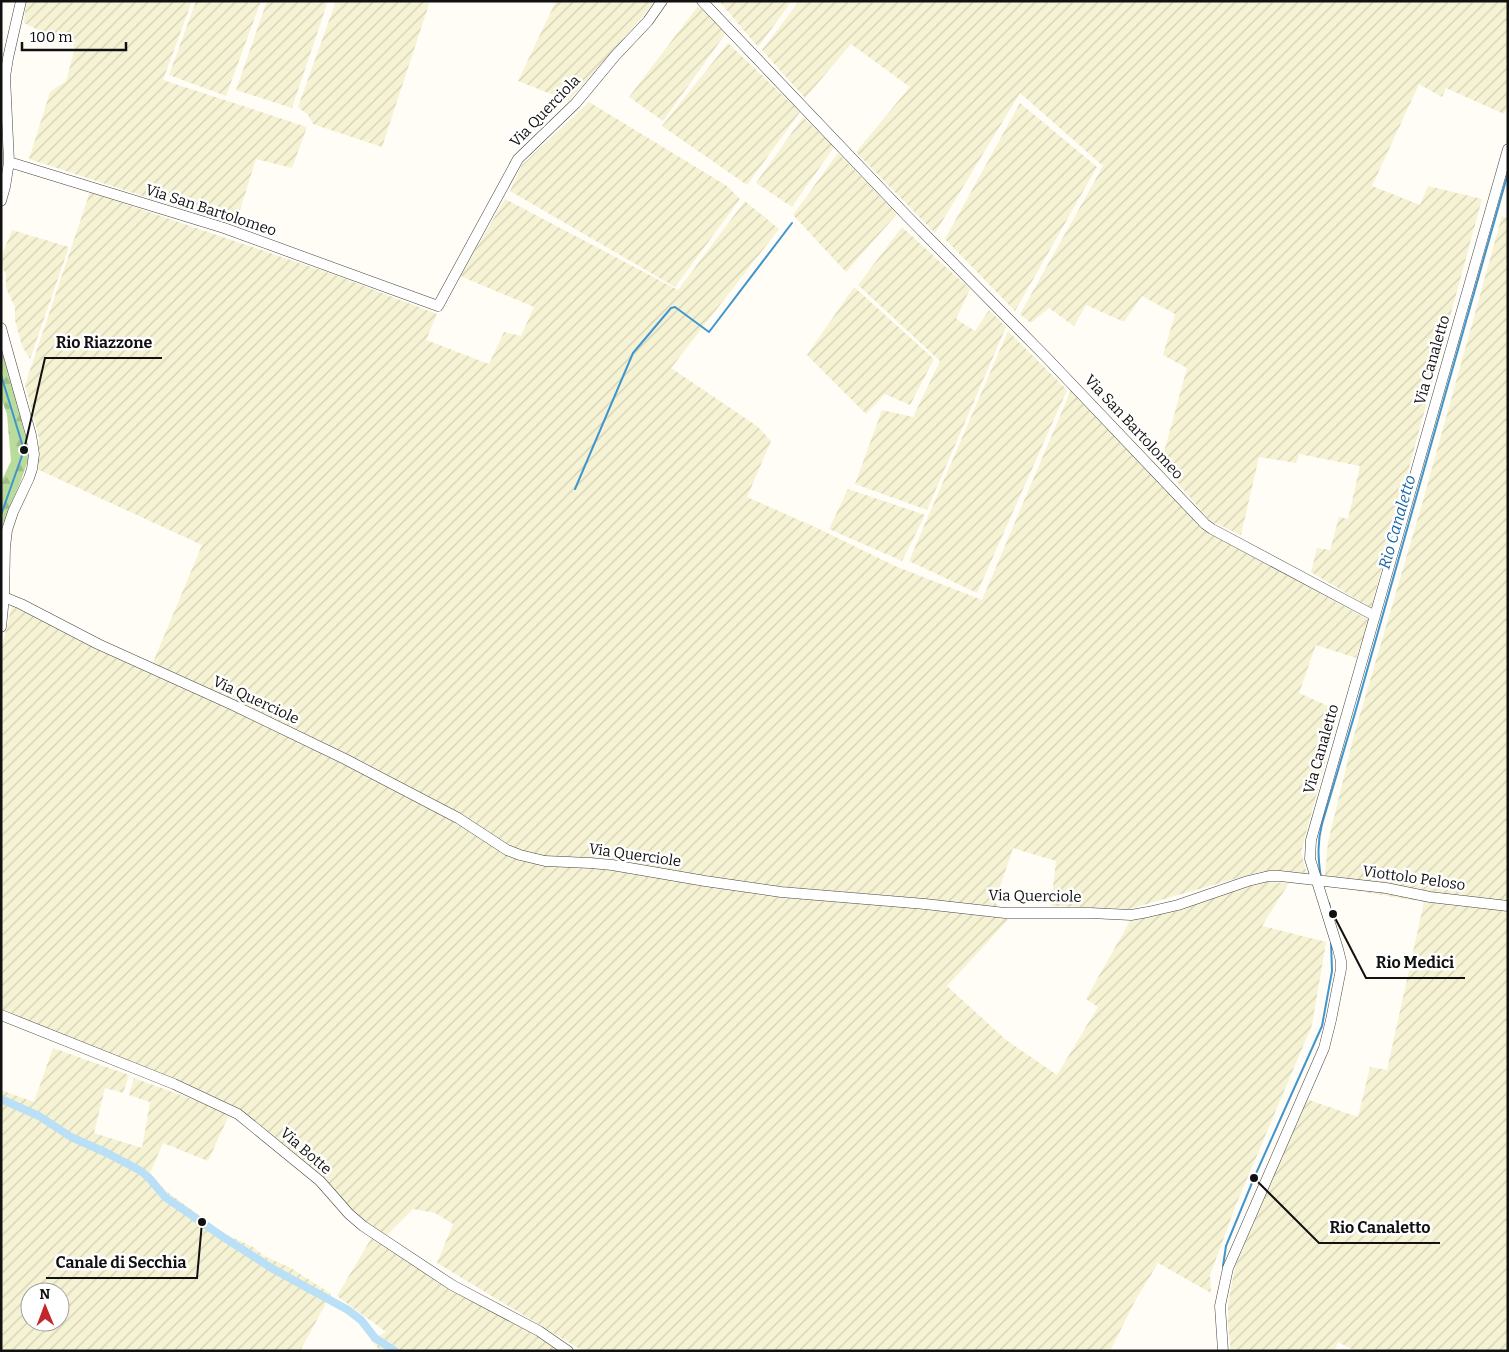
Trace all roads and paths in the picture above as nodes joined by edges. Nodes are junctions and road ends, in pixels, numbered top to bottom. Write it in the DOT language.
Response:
graph roads {
  1 [pos="21,1"];
  2 [pos="662,1"];
  3 [pos="702,1"];
  4 [pos="1508,149"];
  5 [pos="9,162"];
  6 [pos="1,200"];
  7 [pos="438,306"];
  8 [pos="1,328"];
  9 [pos="4,597"];
  10 [pos="1374,616"];
  11 [pos="1,627"];
  12 [pos="1316,880"];
  13 [pos="1508,906"];
  14 [pos="1,1015"];
  15 [pos="568,1351"];
  16 [pos="1223,1351"];
  1 -- 5 [label="street"];
  2 -- 7 [label="street, Via Querciola"];
  3 -- 10 [label="street, Via San Bartolomeo"];
  4 -- 10 [label="street, Via Canaletto"];
  5 -- 6 [label="street"];
  5 -- 7 [label="street, Via San Bartolomeo"];
  8 -- 9 [label="street"];
  9 -- 11 [label="street"];
  9 -- 12 [label="street, Via Querciole"];
  10 -- 12 [label="street, Via Canaletto"];
  12 -- 13 [label="street, Viottolo Peloso"];
  12 -- 16 [label="street, Via Canaletto"];
  14 -- 15 [label="street, Via Botte"];
}
